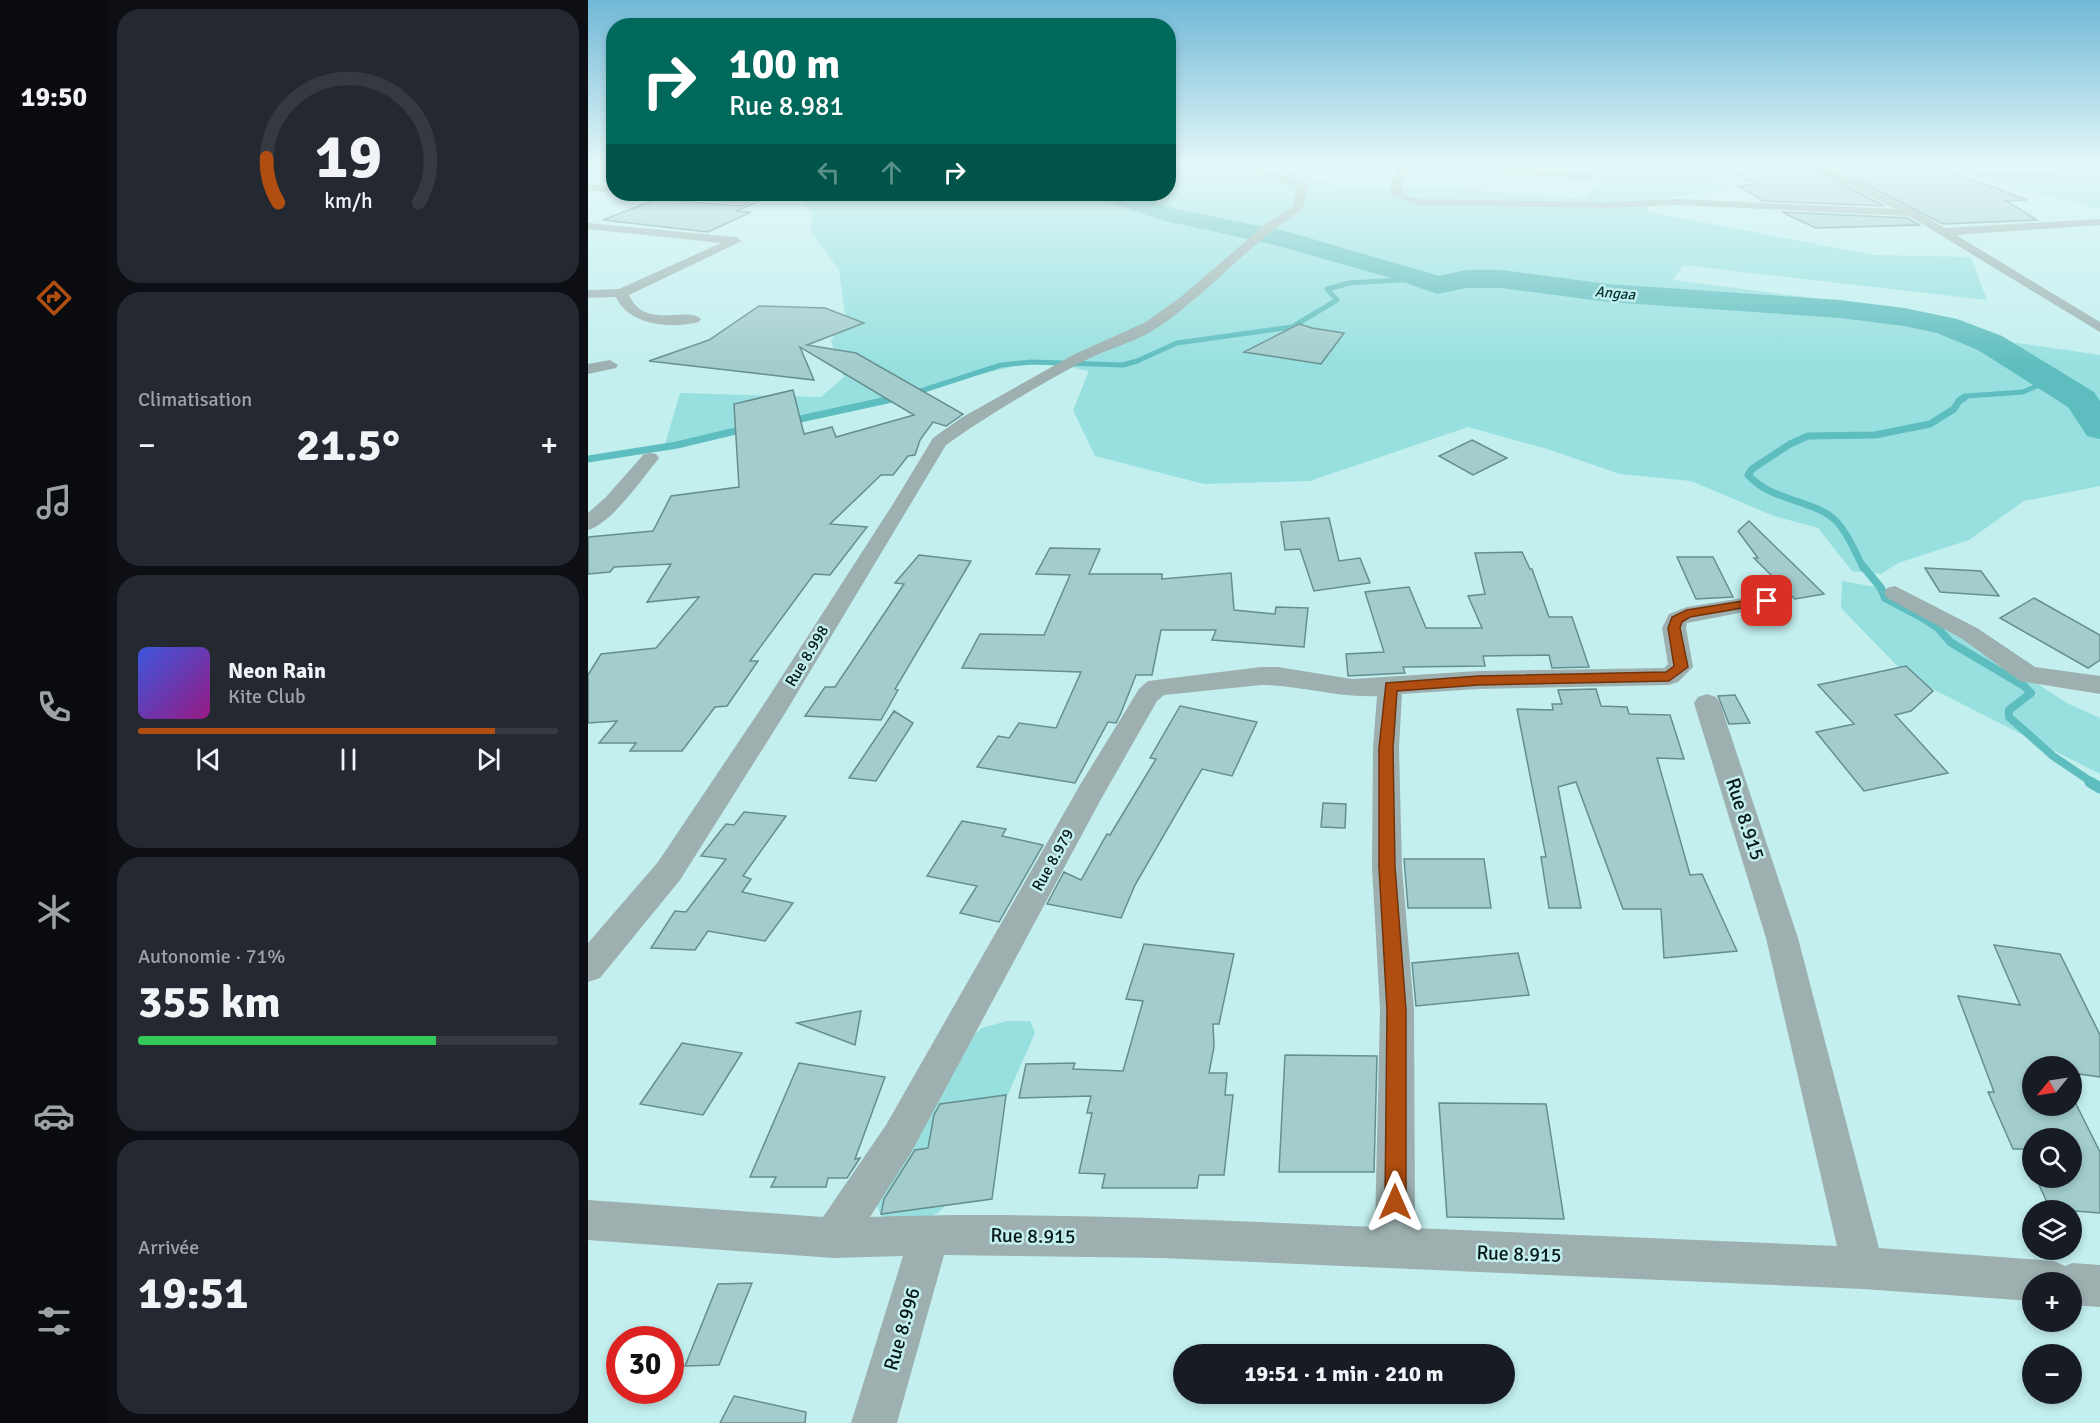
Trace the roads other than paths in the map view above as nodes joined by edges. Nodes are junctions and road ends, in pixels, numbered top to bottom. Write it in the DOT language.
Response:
graph roads {
  1 [pos="647,232"];
  2 [pos="1262,232"];
  3 [pos="1945,232"];
  4 [pos="621,293"];
  5 [pos="588,294"];
  6 [pos="694,319"];
  7 [pos="2100,328"];
  8 [pos="610,364"];
  9 [pos="588,369"];
  10 [pos="650,458"];
  11 [pos="588,524"];
  12 [pos="1895,593"];
  13 [pos="1767,601"];
  14 [pos="2100,685"];
  15 [pos="1390,686"];
  16 [pos="1707,703"];
  17 [pos="588,967"];
  18 [pos="588,1220"];
  19 [pos="930,1234"];
  20 [pos="833,1238"];
  21 [pos="1395,1249"];
  22 [pos="1863,1269"];
  23 [pos="2022,1280"];
  24 [pos="2082,1285"];
  25 [pos="2100,1286"];
  26 [pos="874,1423"];
  1 -- 4 [label="street"];
  2 -- 17 [label="street, Rue 8.998"];
  3 -- 7 [label="street"];
  4 -- 5 [label="street"];
  4 -- 6 [label="street"];
  8 -- 9 [label="street"];
  10 -- 11 [label="street"];
  12 -- 14 [label="street"];
  13 -- 15 [label="street, Rue 8.979"];
  15 -- 20 [label="street, Rue 8.979"];
  15 -- 21 [label="street"];
  16 -- 22 [label="street, Rue 8.915"];
  18 -- 20 [label="street, Rue 8.915"];
  19 -- 20 [label="street, Rue 8.915"];
  19 -- 21 [label="street, Rue 8.915"];
  19 -- 26 [label="street, Rue 8.996"];
  21 -- 22 [label="street, Rue 8.915"];
  22 -- 23 [label="street"];
  24 -- 25 [label="street"];
}
